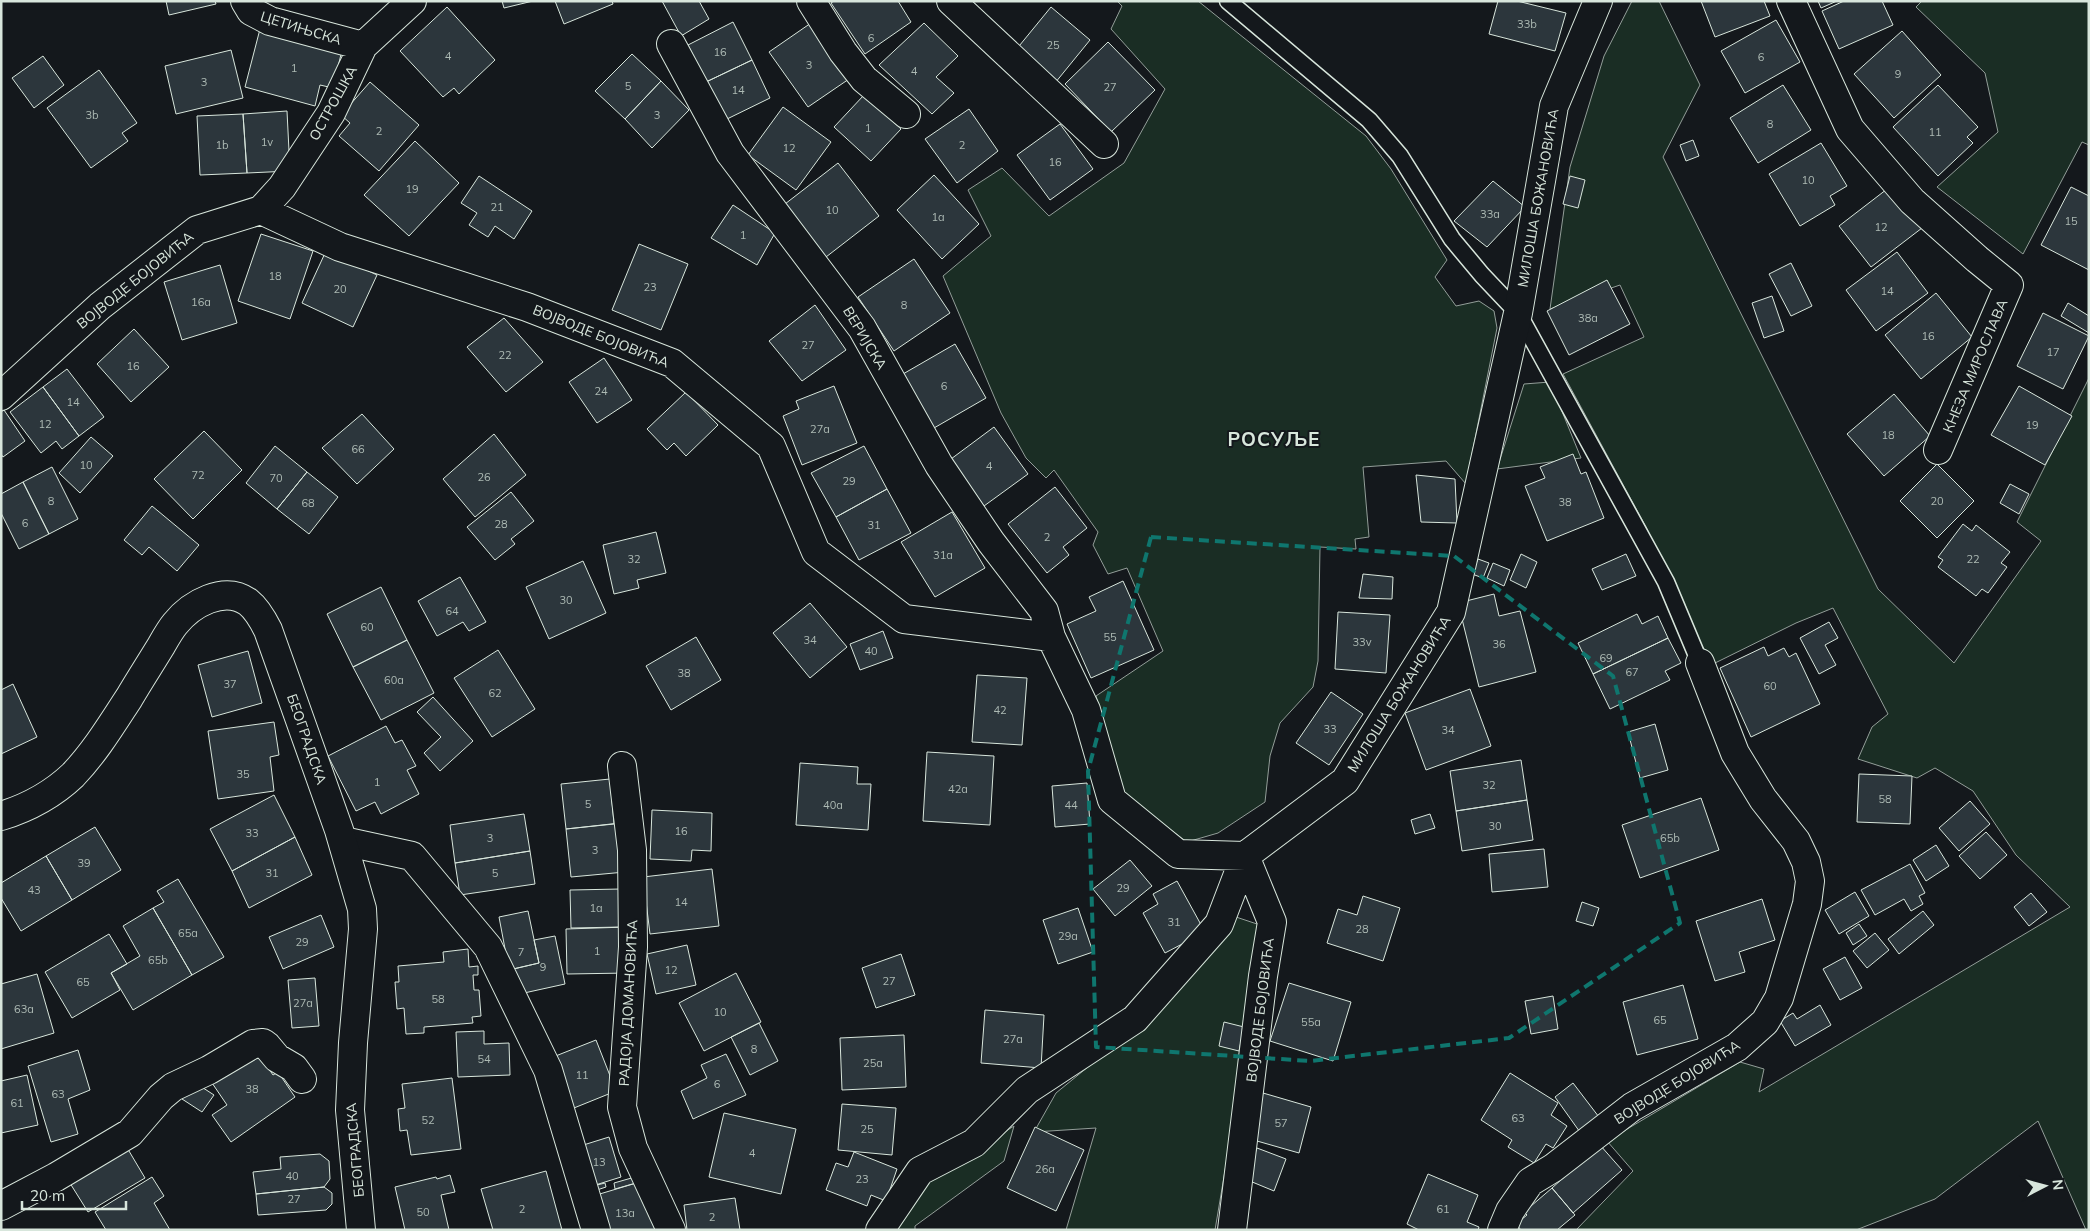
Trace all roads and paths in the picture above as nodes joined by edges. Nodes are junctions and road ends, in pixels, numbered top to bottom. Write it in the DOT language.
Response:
graph roads {
  1 [pos="245,1"];
  2 [pos="412,1"];
  3 [pos="811,1"];
  4 [pos="951,1"];
  5 [pos="1228,1"];
  6 [pos="1598,1"];
  7 [pos="1791,1"];
  8 [pos="671,44"];
  9 [pos="363,46"];
  10 [pos="906,114"];
  11 [pos="1104,144"];
  12 [pos="260,210"];
  13 [pos="1518,312"];
  14 [pos="1,396"];
  15 [pos="1938,450"];
  16 [pos="1050,636"];
  17 [pos="1700,663"];
  18 [pos="622,766"];
  19 [pos="1,816"];
  20 [pos="342,841"];
  21 [pos="1245,856"];
  22 [pos="302,1079"];
  23 [pos="1,1206"];
  24 [pos="361,1230"];
  25 [pos="596,1230"];
  26 [pos="671,1230"];
  27 [pos="880,1230"];
  28 [pos="1232,1230"];
  29 [pos="1502,1230"];
  1 -- 9 [label="street, ЦЕТИЊСКА"];
  2 -- 9 [label="street, ОСТРОШКА"];
  3 -- 10 [label="street"];
  4 -- 11 [label="street"];
  5 -- 13 [label="lane, МИЛОША БОЖАНОВИЋА"];
  6 -- 13 [label="street, МИЛОША БОЖАНОВИЋА"];
  7 -- 15 [label="street, КНЕЗА МИРОСЛАВА"];
  8 -- 16 [label="street, ВЕРИЈСКА"];
  9 -- 12 [label="street, ОСТРОШКА"];
  12 -- 14 [label="street, ВОЈВОДЕ БОЈОВИЋА"];
  12 -- 16 [label="street, ВОЈВОДЕ БОЈОВИЋА"];
  13 -- 17 [label="lane, МИЛОША БОЖАНОВИЋА"];
  13 -- 21 [label="street, МИЛОША БОЖАНОВИЋА"];
  16 -- 21 [label="street"];
  17 -- 29 [label="street, ВОЈВОДЕ БОЈОВИЋА"];
  18 -- 26 [label="street, РАДОЈА ДОМАНОВИЋА"];
  19 -- 20 [label="street, БЕОГРАДСКА"];
  20 -- 24 [label="street, БЕОГРАДСКА"];
  20 -- 25 [label="street"];
  21 -- 27 [label="street"];
  21 -- 28 [label="street, ВОЈВОДЕ БОЈОВИЋА"];
  22 -- 23 [label="street"];
}
